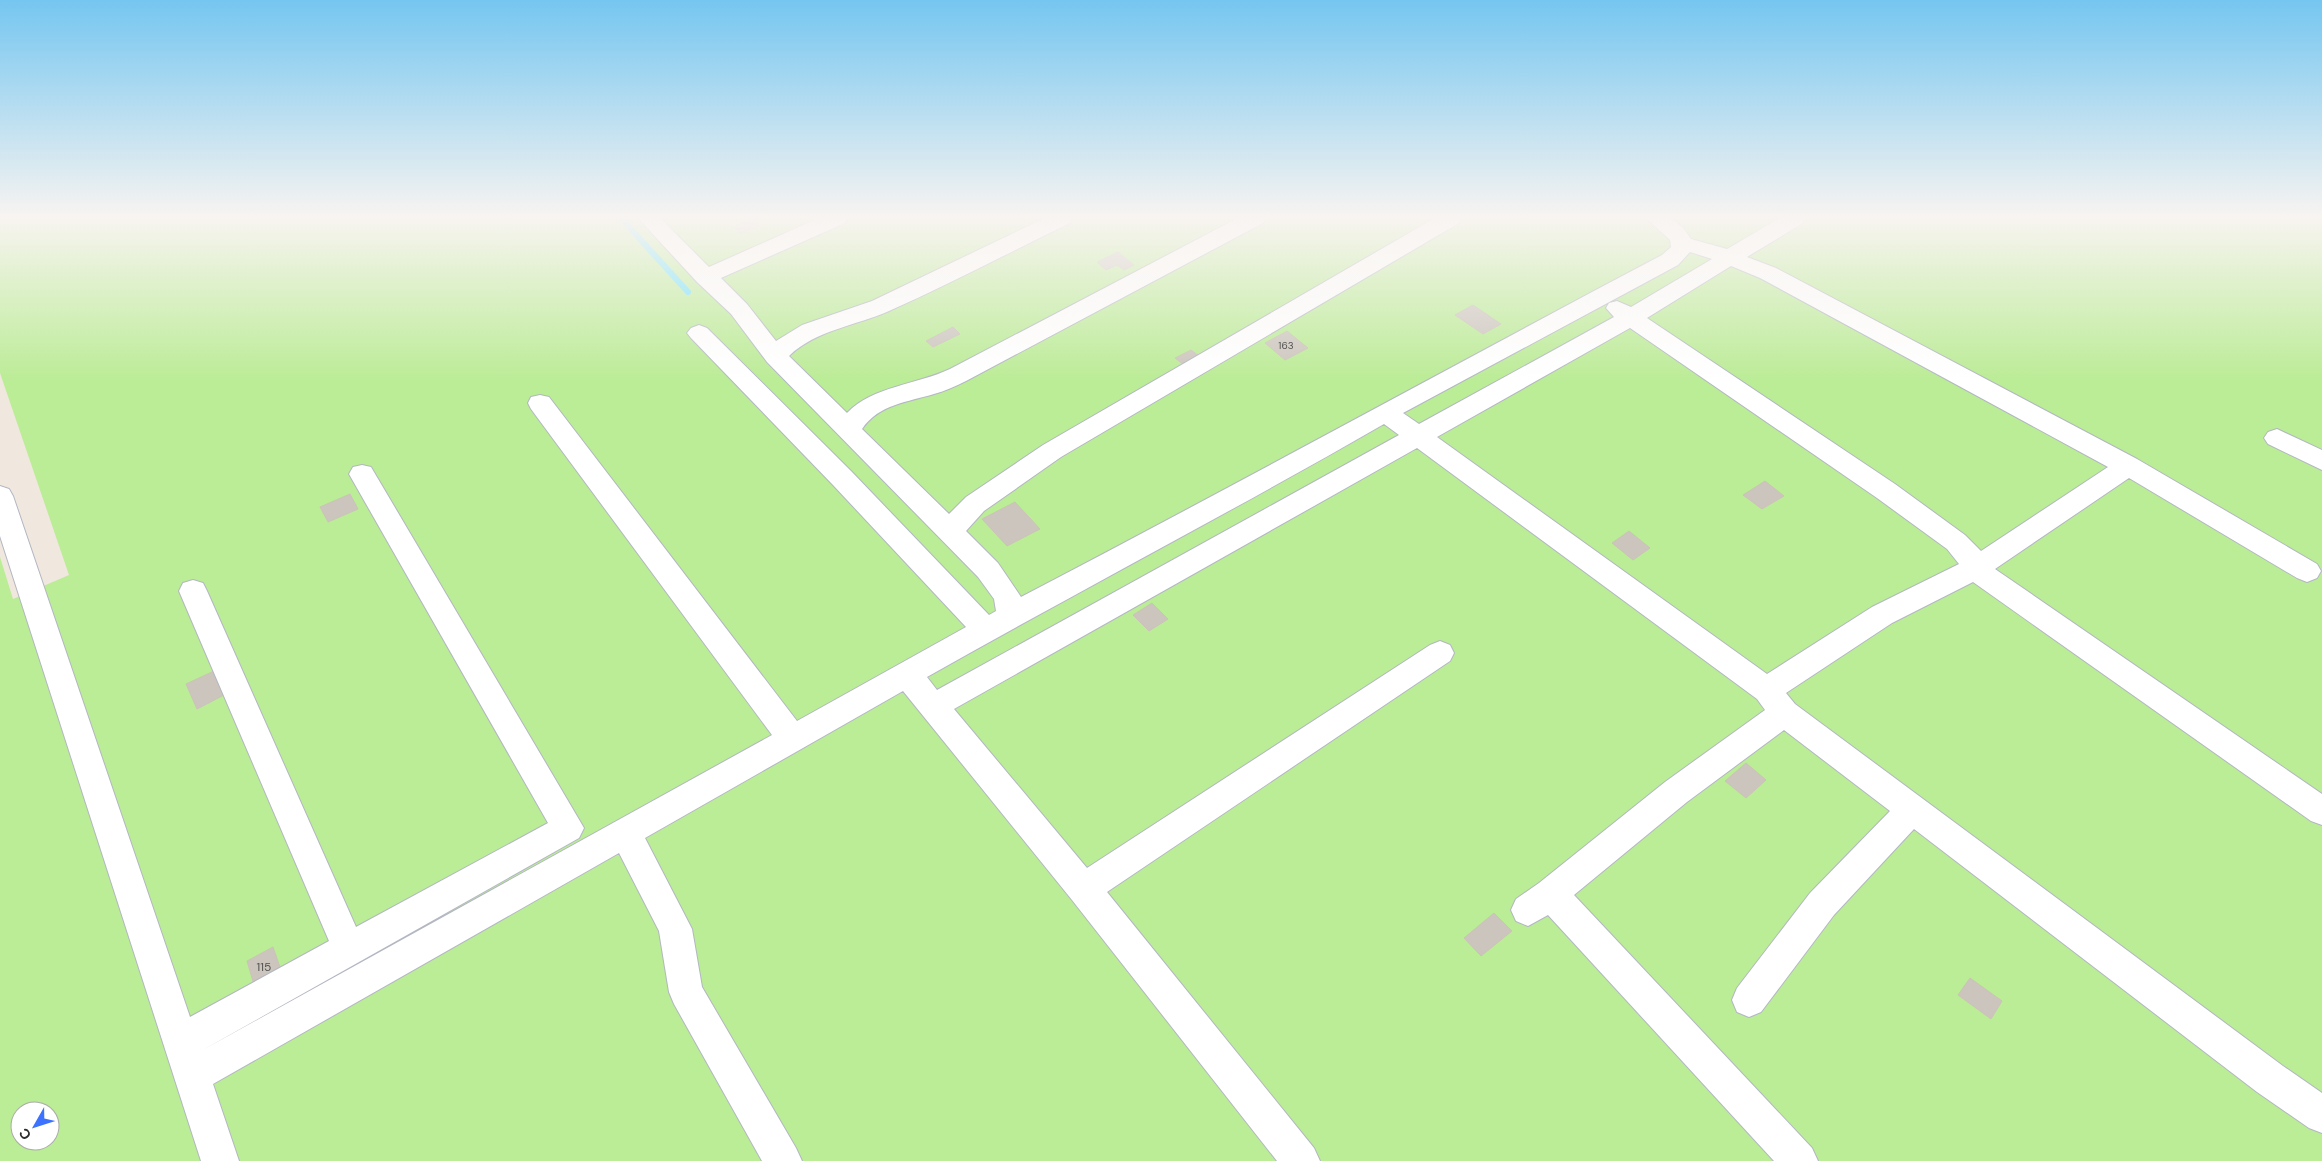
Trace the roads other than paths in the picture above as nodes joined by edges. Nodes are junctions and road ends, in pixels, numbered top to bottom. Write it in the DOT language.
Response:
graph roads {
  1 [pos="700,272"];
  2 [pos="716,272"];
  3 [pos="949,272"];
  4 [pos="1153,272"];
  5 [pos="1359,272"];
  6 [pos="1646,272"];
  7 [pos="1708,272"];
  8 [pos="1766,272"];
  9 [pos="705,277"];
  10 [pos="1599,296"];
  11 [pos="1630,318"];
  12 [pos="699,333"];
  13 [pos="775,356"];
  14 [pos="540,404"];
  15 [pos="1385,412"];
  16 [pos="848,431"];
  17 [pos="1417,436"];
  18 [pos="2277,438"];
  19 [pos="2322,461"];
  20 [pos="2128,466"];
  21 [pos="362,474"];
  22 [pos="0,496"];
  23 [pos="950,533"];
  24 [pos="1975,569"];
  25 [pos="2307,571"];
  26 [pos="193,592"];
  27 [pos="1012,616"];
  28 [pos="986,630"];
  29 [pos="1440,654"];
  30 [pos="907,674"];
  31 [pos="1776,701"];
  32 [pos="934,706"];
  33 [pos="793,739"];
  34 [pos="1913,809"];
  35 [pos="2322,811"];
  36 [pos="626,834"];
  37 [pos="1084,889"];
  38 [pos="349,949"];
  39 [pos="1749,1000"];
  40 [pos="181,1041"];
  41 [pos="193,1075"];
  42 [pos="2322,1115"];
  43 [pos="220,1161"];
  44 [pos="783,1161"];
  45 [pos="1301,1161"];
  46 [pos="1799,1161"];
  1 -- 9 [label="street"];
  2 -- 9 [label="street"];
  3 -- 13 [label="street"];
  4 -- 16 [label="street"];
  5 -- 23 [label="street"];
  6 -- 10 [label="street"];
  7 -- 11 [label="street"];
  8 -- 20 [label="street"];
  9 -- 13 [label="street"];
  10 -- 11 [label="street"];
  10 -- 15 [label="street"];
  11 -- 17 [label="street"];
  11 -- 24 [label="street"];
  12 -- 28 [label="street"];
  13 -- 16 [label="street"];
  14 -- 33 [label="street"];
  15 -- 17 [label="street"];
  15 -- 27 [label="street"];
  16 -- 23 [label="street"];
  17 -- 31 [label="street"];
  17 -- 32 [label="street"];
  18 -- 19 [label="street"];
  20 -- 24 [label="street"];
  20 -- 25 [label="street"];
  21 -- 38 [label="street"];
  22 -- 40 [label="street"];
  23 -- 27 [label="street"];
  24 -- 31 [label="street"];
  24 -- 35 [label="street"];
  26 -- 38 [label="street"];
  27 -- 28 [label="street"];
  28 -- 30 [label="street"];
  29 -- 37 [label="street"];
  30 -- 32 [label="street"];
  30 -- 33 [label="street"];
  31 -- 34 [label="street"];
  31 -- 46 [label="street"];
  32 -- 37 [label="street"];
  33 -- 36 [label="street"];
  34 -- 39 [label="street"];
  34 -- 42 [label="street"];
  36 -- 41 [label="street"];
  36 -- 44 [label="street"];
  37 -- 45 [label="street"];
  38 -- 40 [label="street"];
  40 -- 41 [label="street"];
  41 -- 43 [label="street"];
}
